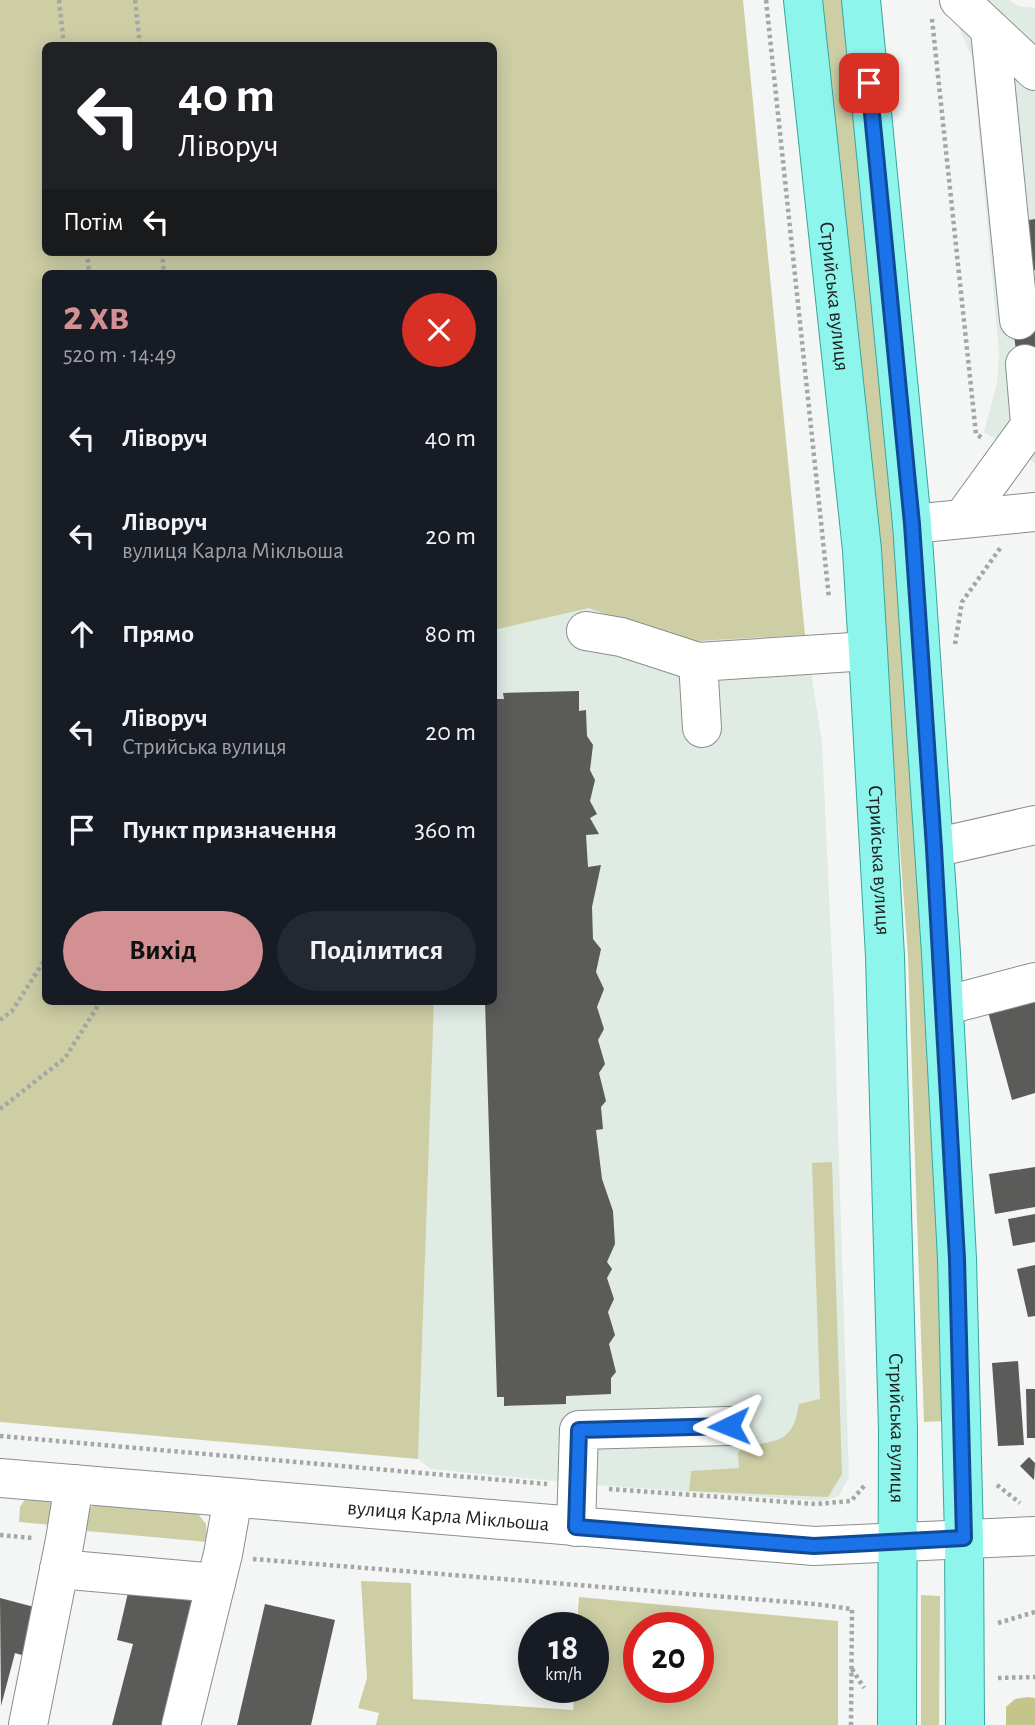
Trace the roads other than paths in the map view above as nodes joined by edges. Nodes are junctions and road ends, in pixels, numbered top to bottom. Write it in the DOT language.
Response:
graph roads {
  1 [pos="803,0"];
  2 [pos="861,0"];
  3 [pos="945,6"];
  4 [pos="990,30"];
  5 [pos="1035,71"];
  6 [pos="1019,320"];
  7 [pos="1024,364"];
  8 [pos="1033,421"];
  9 [pos="1033,512"];
  10 [pos="963,518"];
  11 [pos="912,524"];
  12 [pos="586,631"];
  13 [pos="868,651"];
  14 [pos="698,662"];
  15 [pos="702,728"];
  16 [pos="1035,825"];
  17 [pos="934,848"];
  18 [pos="1035,982"];
  19 [pos="944,1006"];
  20 [pos="729,1426"];
  21 [pos="0,1478"];
  22 [pos="74,1484"];
  23 [pos="233,1498"];
  24 [pos="576,1527"];
  25 [pos="1035,1536"];
  26 [pos="964,1538"];
  27 [pos="897,1541"];
  28 [pos="62,1555"];
  29 [pos="219,1569"];
  30 [pos="28,1725"];
  31 [pos="181,1725"];
  32 [pos="897,1725"];
  33 [pos="965,1725"];
  1 -- 13 [label="main road, Стрийська вулиця"];
  2 -- 11 [label="main road"];
  3 -- 4 [label="street"];
  4 -- 5 [label="street"];
  4 -- 6 [label="street"];
  7 -- 8 [label="street"];
  8 -- 10 [label="street"];
  9 -- 10 [label="street"];
  10 -- 11 [label="street"];
  11 -- 17 [label="main road"];
  12 -- 14 [label="street"];
  13 -- 14 [label="street"];
  13 -- 27 [label="main road, Стрийська вулиця"];
  14 -- 15 [label="street"];
  16 -- 17 [label="street"];
  17 -- 19 [label="main road"];
  18 -- 19 [label="street"];
  19 -- 26 [label="main road"];
  20 -- 24 [label="street"];
  21 -- 22 [label="street, вулиця Карла Мікльоша"];
  22 -- 23 [label="street, вулиця Карла Мікльоша"];
  22 -- 28 [label="street"];
  23 -- 24 [label="street, вулиця Карла Мікльоша"];
  23 -- 29 [label="street"];
  24 -- 27 [label="street, вулиця Карла Мікльоша"];
  25 -- 26 [label="street, вулиця Карла Мікльоша"];
  26 -- 27 [label="street, вулиця Карла Мікльоша"];
  26 -- 33 [label="main road"];
  27 -- 32 [label="main road, Стрийська вулиця"];
  28 -- 29 [label="street"];
  28 -- 30 [label="street"];
  29 -- 31 [label="street"];
}
